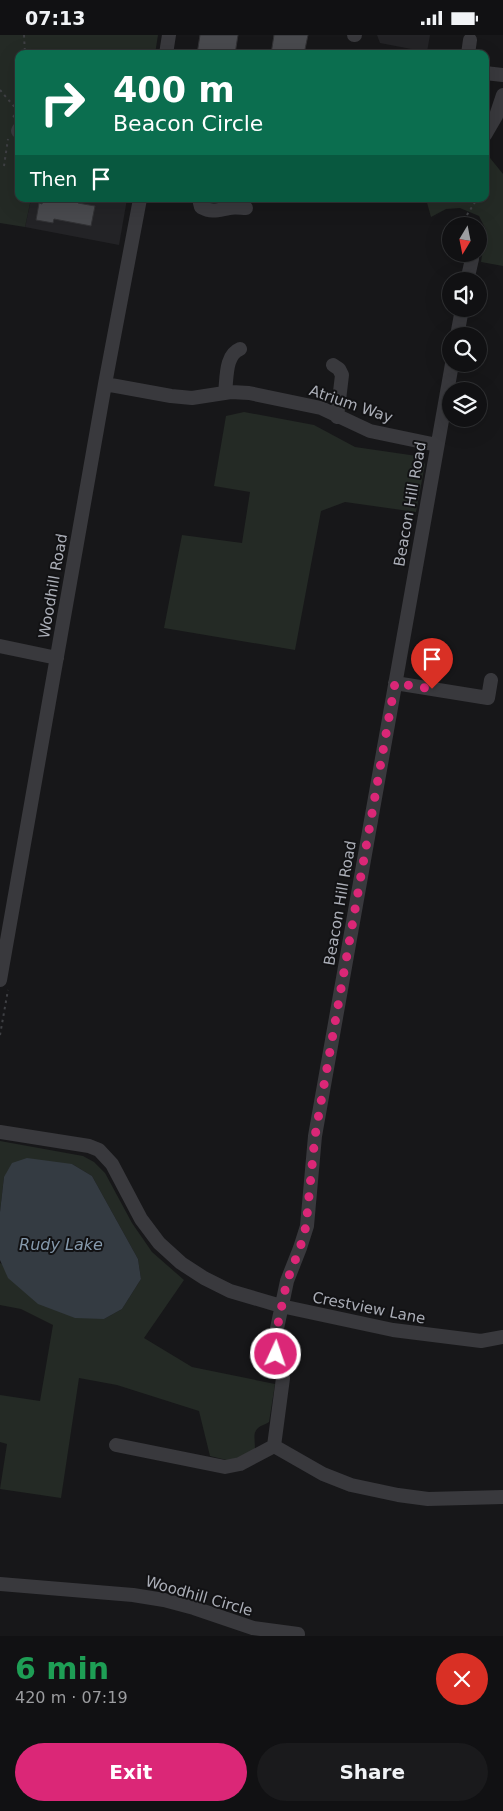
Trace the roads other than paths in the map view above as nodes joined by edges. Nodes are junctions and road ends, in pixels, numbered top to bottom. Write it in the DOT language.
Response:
graph roads {
  1 [pos="169,35"];
  2 [pos="167,50"];
  3 [pos="489,73"];
  4 [pos="503,75"];
  5 [pos="503,95"];
  6 [pos="489,128"];
  7 [pos="139,202"];
  8 [pos="200,202"];
  9 [pos="246,208"];
  10 [pos="240,349"];
  11 [pos="333,365"];
  12 [pos="451,372"];
  13 [pos="105,384"];
  14 [pos="226,393"];
  15 [pos="337,417"];
  16 [pos="437,445"];
  17 [pos="0,646"];
  18 [pos="57,657"];
  19 [pos="491,680"];
  20 [pos="395,683"];
  21 [pos="0,980"];
  22 [pos="0,1132"];
  23 [pos="281,1306"];
  24 [pos="503,1337"];
  25 [pos="116,1445"];
  26 [pos="274,1447"];
  27 [pos="503,1497"];
  28 [pos="0,1584"];
  29 [pos="298,1634"];
  1 -- 2 [label="street"];
  3 -- 4 [label="street"];
  5 -- 6 [label="street"];
  7 -- 13 [label="street, Woodhill Road"];
  8 -- 9 [label="street"];
  10 -- 14 [label="street"];
  11 -- 15 [label="street"];
  12 -- 16 [label="street, Beacon Hill Road"];
  13 -- 14 [label="street, Atrium Way"];
  13 -- 18 [label="street, Woodhill Road"];
  14 -- 15 [label="street, Atrium Way"];
  15 -- 16 [label="street, Atrium Way"];
  16 -- 20 [label="street, Beacon Hill Road"];
  17 -- 18 [label="street"];
  18 -- 21 [label="street, Woodhill Road"];
  19 -- 20 [label="street"];
  20 -- 23 [label="street, Beacon Hill Road"];
  22 -- 23 [label="street, Crestview Lane"];
  23 -- 24 [label="street, Crestview Lane"];
  23 -- 26 [label="street, Beacon Hill Road"];
  25 -- 26 [label="street"];
  26 -- 27 [label="street"];
  28 -- 29 [label="street, Woodhill Circle"];
}
